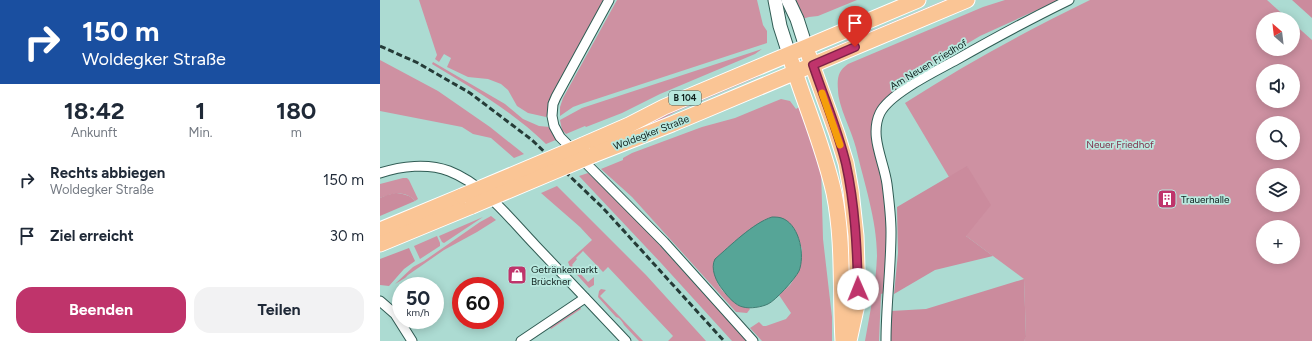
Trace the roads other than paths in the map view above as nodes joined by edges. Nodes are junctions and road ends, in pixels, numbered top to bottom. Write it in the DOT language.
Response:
graph roads {
  1 [pos="609,0"];
  2 [pos="775,0"];
  3 [pos="788,0"];
  4 [pos="918,0"];
  5 [pos="967,0"];
  6 [pos="1069,0"];
  7 [pos="806,47"];
  8 [pos="789,54"];
  9 [pos="813,65"];
  10 [pos="795,72"];
  11 [pos="588,150"];
  12 [pos="380,173"];
  13 [pos="467,201"];
  14 [pos="380,230"];
  15 [pos="380,244"];
  16 [pos="585,298"];
  17 [pos="380,301"];
  18 [pos="412,341"];
  19 [pos="521,341"];
  20 [pos="626,341"];
  21 [pos="753,341"];
  22 [pos="843,341"];
  23 [pos="849,341"];
  24 [pos="886,341"];
  1 -- 21 [label="street"];
  2 -- 8 [label="main road"];
  3 -- 7 [label="main road"];
  4 -- 7 [label="main road, Woldegker Straße / B 104"];
  5 -- 9 [label="main road, Woldegker Straße / B 104"];
  6 -- 24 [label="street, Am Neuen Friedhof"];
  7 -- 8 [label="main road, Woldegker Straße / B 104"];
  7 -- 9 [label="main road"];
  8 -- 10 [label="main road"];
  8 -- 11 [label="main road, Woldegker Straße / B 104"];
  9 -- 10 [label="main road, Woldegker Straße / B 104"];
  9 -- 23 [label="main road"];
  10 -- 11 [label="main road, Woldegker Straße / B 104"];
  10 -- 22 [label="main road"];
  11 -- 13 [label="main road, Woldegker Straße / B 104, bridge"];
  12 -- 16 [label="street"];
  13 -- 14 [label="main road, Woldegker Straße / B 104"];
  13 -- 15 [label="main road, Woldegker Straße / B 104"];
  16 -- 19 [label="street"];
  16 -- 20 [label="street"];
  17 -- 18 [label="street"];
}
